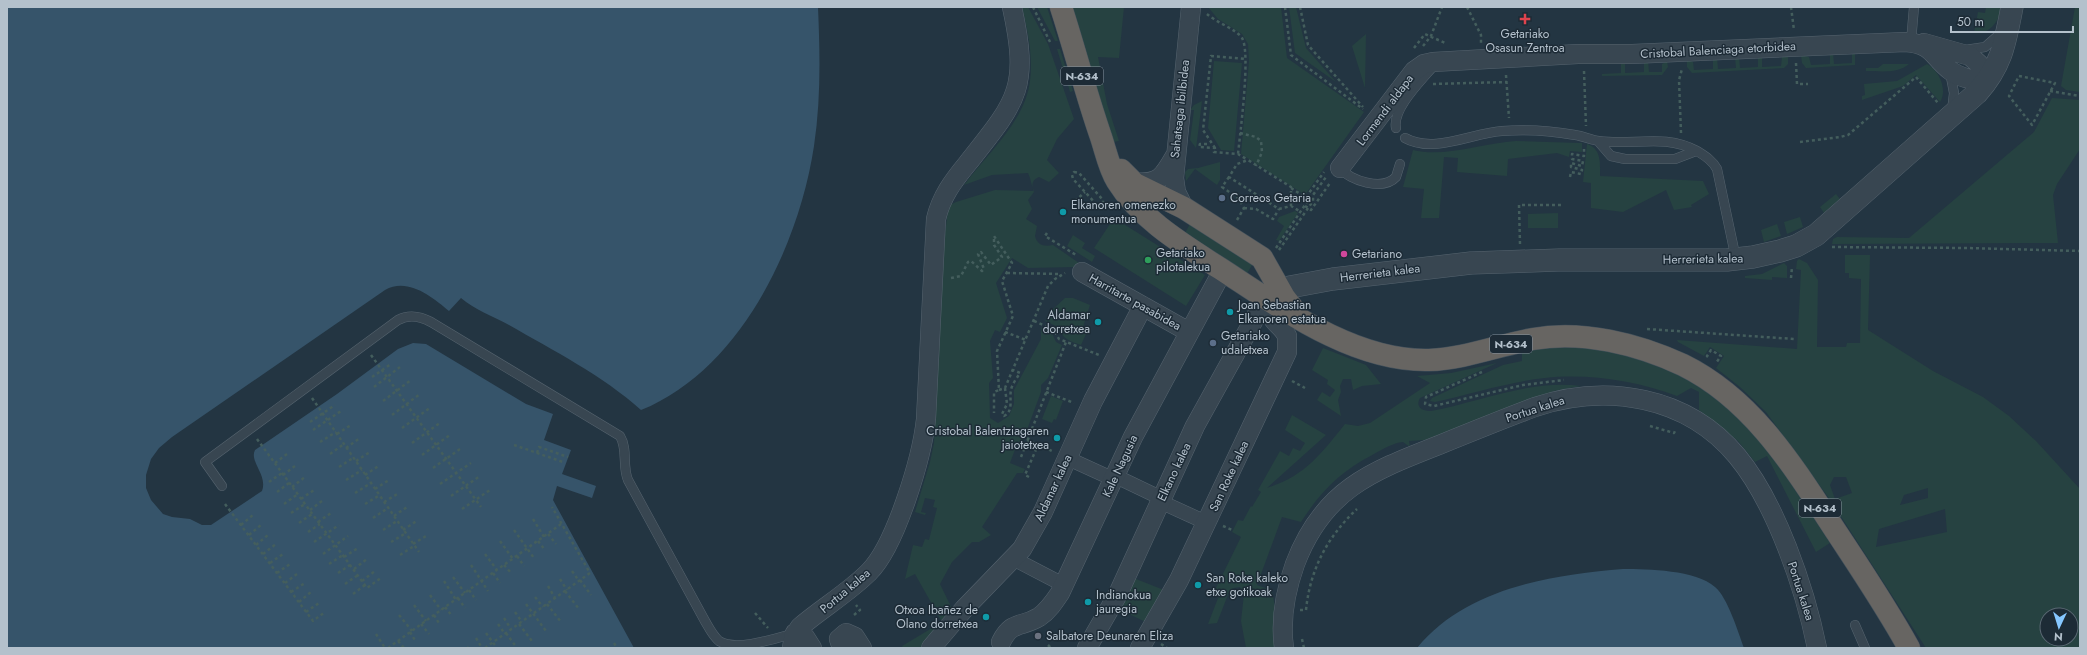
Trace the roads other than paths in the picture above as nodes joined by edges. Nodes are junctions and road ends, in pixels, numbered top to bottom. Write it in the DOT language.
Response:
graph roads {
  1 [pos="1012,7"];
  2 [pos="1061,7"];
  3 [pos="1914,7"];
  4 [pos="1198,10"];
  5 [pos="2010,15"];
  6 [pos="1911,42"];
  7 [pos="1949,59"];
  8 [pos="1436,62"];
  9 [pos="1987,82"];
  10 [pos="1951,118"];
  11 [pos="1396,128"];
  12 [pos="1405,138"];
  13 [pos="1598,141"];
  14 [pos="1103,144"];
  15 [pos="1696,151"];
  16 [pos="1176,155"];
  17 [pos="1400,164"];
  18 [pos="1333,169"];
  19 [pos="1133,182"];
  20 [pos="1164,198"];
  21 [pos="1184,208"];
  22 [pos="1168,233"];
  23 [pos="1273,253"];
  24 [pos="1736,259"];
  25 [pos="1082,266"];
  26 [pos="1223,270"];
  27 [pos="1333,279"];
  28 [pos="1269,296"];
  29 [pos="1143,306"];
  30 [pos="1189,332"];
  31 [pos="1067,458"];
  32 [pos="1114,477"];
  33 [pos="222,486"];
  34 [pos="1160,499"];
  35 [pos="1207,523"];
  36 [pos="1014,559"];
  37 [pos="1064,585"];
  38 [pos="1855,625"];
  39 [pos="793,641"];
  40 [pos="1001,642"];
  41 [pos="812,648"];
  42 [pos="842,648"];
  43 [pos="862,648"];
  44 [pos="931,648"];
  45 [pos="1087,648"];
  46 [pos="1140,648"];
  47 [pos="1284,648"];
  48 [pos="1817,648"];
  49 [pos="1865,648"];
  50 [pos="1909,648"];
  1 -- 39 [label="street, Portua kalea"];
  2 -- 14 [label="highway, N-634"];
  3 -- 6 [label="lane"];
  4 -- 16 [label="street, Sahatsaga ibilbidea"];
  5 -- 7 [label="lane"];
  5 -- 9 [label="street, Herrerieta kalea"];
  6 -- 7 [label="street, Cristobal Balenciaga etorbidea"];
  6 -- 8 [label="street, Cristobal Balenciaga etorbidea"];
  7 -- 9 [label="street"];
  7 -- 10 [label="lane"];
  8 -- 11 [label="lane"];
  8 -- 18 [label="street, Lormendi aldapa"];
  9 -- 10 [label="street, Herrerieta kalea"];
  10 -- 24 [label="street, Herrerieta kalea"];
  12 -- 13 [label="lane"];
  13 -- 15 [label="lane"];
  13 -- 15 [label="lane"];
  14 -- 19 [label="highway, N-634"];
  14 -- 22 [label="highway, N-634"];
  15 -- 24 [label="lane"];
  16 -- 19 [label="street"];
  16 -- 20 [label="street"];
  16 -- 21 [label="street, Sahatsaga ibilbidea"];
  17 -- 18 [label="lane"];
  19 -- 20 [label="highway, N-634"];
  20 -- 21 [label="highway, N-634"];
  20 -- 22 [label="highway"];
  21 -- 23 [label="highway, N-634"];
  22 -- 26 [label="highway, N-634"];
  23 -- 27 [label="street"];
  23 -- 28 [label="highway, N-634"];
  24 -- 27 [label="street, Herrerieta kalea"];
  25 -- 29 [label="street, Harritarte pasabidea"];
  26 -- 28 [label="highway, N-634"];
  26 -- 30 [label="street, Kale Nagusia"];
  27 -- 28 [label="street, Herrerieta kalea"];
  28 -- 34 [label="street, Elkano kalea"];
  28 -- 35 [label="street, San Roke kalea"];
  28 -- 50 [label="highway, N-634"];
  29 -- 30 [label="street, Harritarte pasabidea"];
  29 -- 31 [label="street, Aldamar kalea"];
  30 -- 32 [label="street, Kale Nagusia"];
  31 -- 32 [label="street"];
  31 -- 36 [label="street, Aldamar kalea"];
  32 -- 34 [label="street"];
  32 -- 37 [label="street, Kale Nagusia"];
  33 -- 39 [label="lane"];
  34 -- 35 [label="street"];
  34 -- 45 [label="street, Elkano kalea"];
  35 -- 46 [label="street, San Roke kalea"];
  36 -- 37 [label="street"];
  36 -- 44 [label="street, Aldamar kalea"];
  37 -- 40 [label="street, Kale Nagusia"];
  38 -- 49 [label="lane"];
  39 -- 41 [label="street"];
  42 -- 43 [label="street"];
  47 -- 48 [label="street, Portua kalea"];
}
